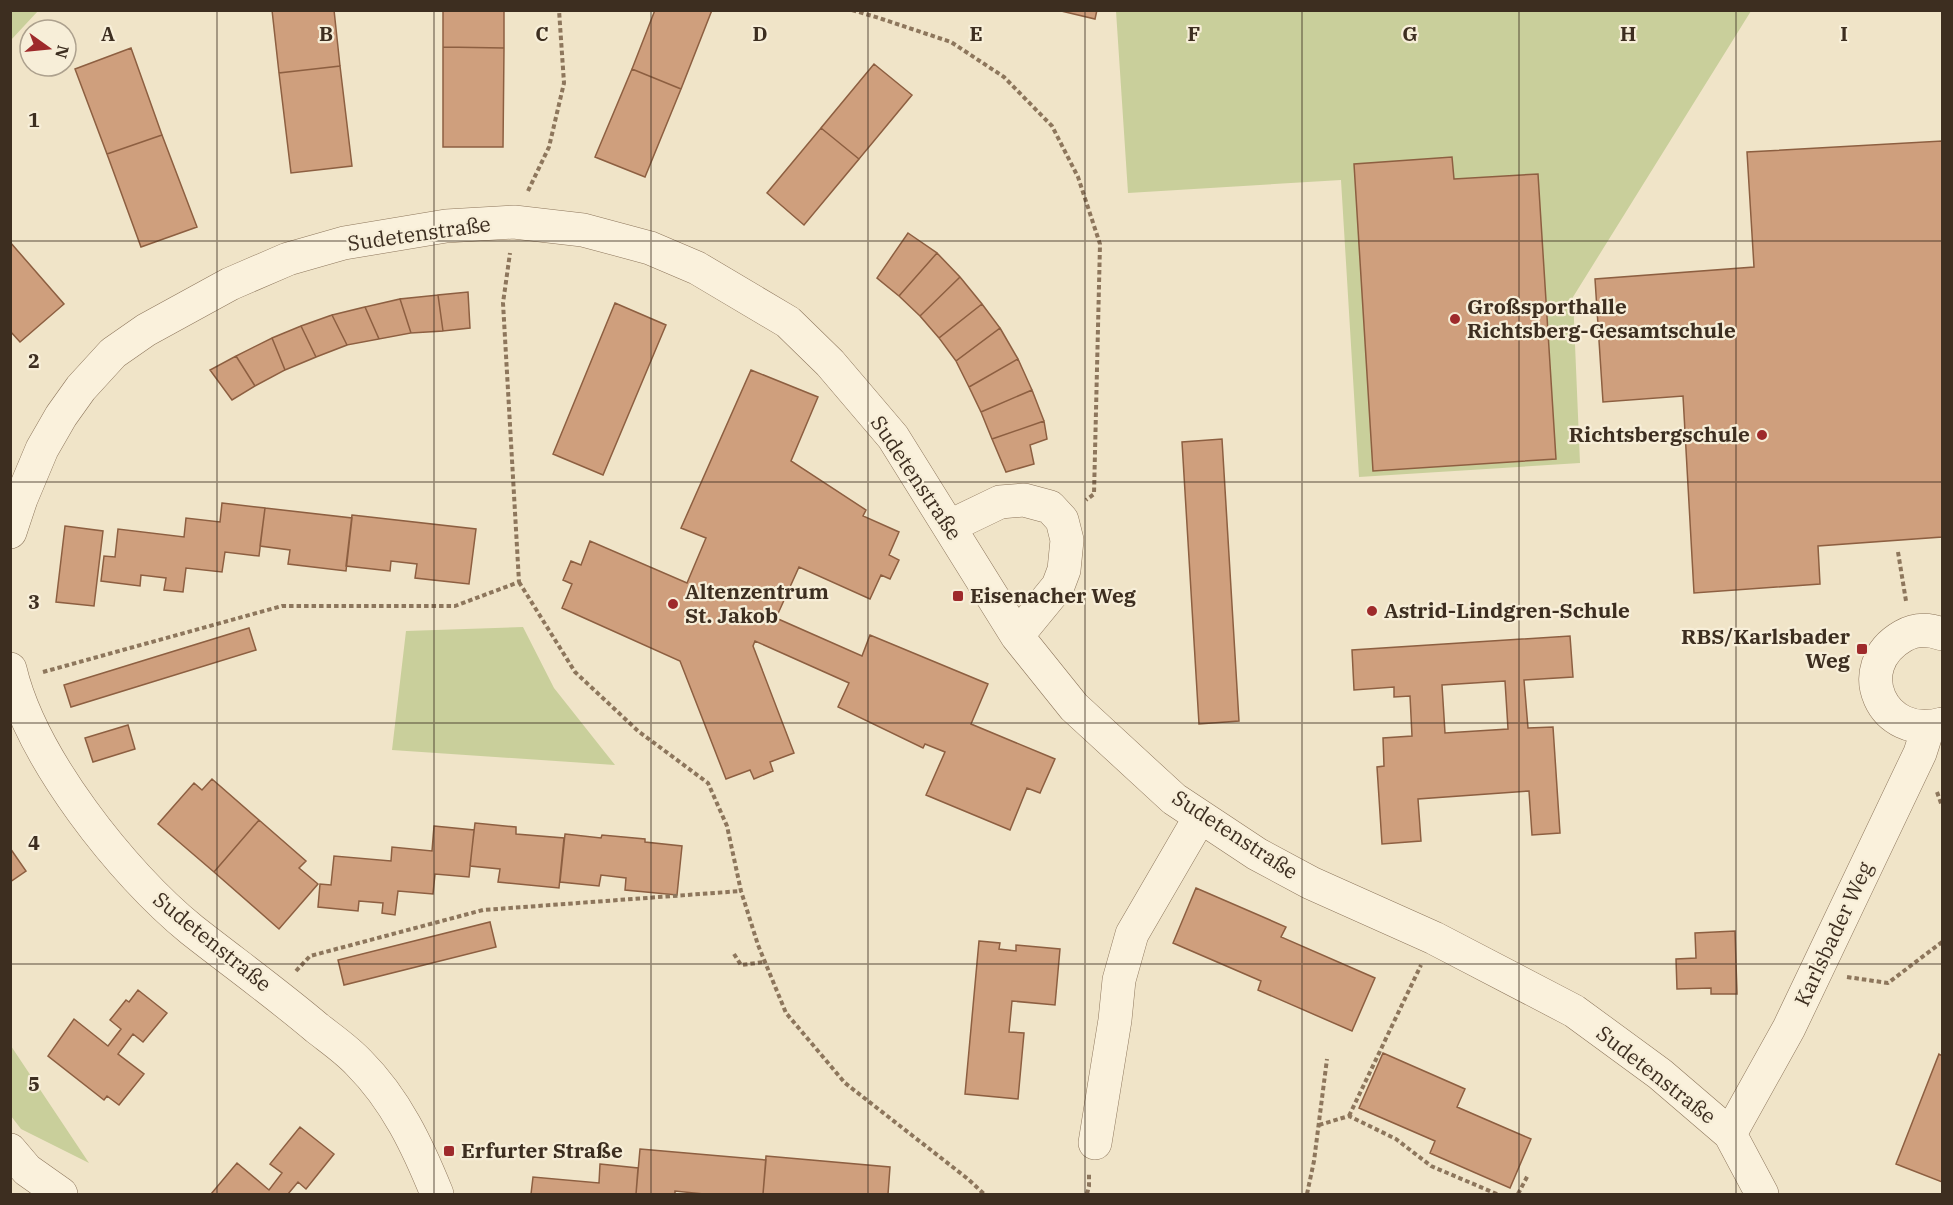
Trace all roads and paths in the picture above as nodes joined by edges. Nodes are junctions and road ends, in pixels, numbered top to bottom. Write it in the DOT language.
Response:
graph roads {
  1 [pos="559,10"];
  2 [pos="852,10"];
  3 [pos="514,222"];
  4 [pos="1062,520"];
  5 [pos="950,526"];
  6 [pos="10,532"];
  7 [pos="1898,552"];
  8 [pos="519,582"];
  9 [pos="1927,633"];
  10 [pos="1017,636"];
  11 [pos="12,675"];
  12 [pos="1935,726"];
  13 [pos="1200,818"];
  14 [pos="741,891"];
  15 [pos="1942,942"];
  16 [pos="734,954"];
  17 [pos="764,962"];
  18 [pos="1816,973"];
  19 [pos="1412,984"];
  20 [pos="276,993"];
  21 [pos="1327,1059"];
  22 [pos="1349,1116"];
  23 [pos="1319,1125"];
  24 [pos="1730,1134"];
  25 [pos="1095,1143"];
  26 [pos="10,1150"];
  27 [pos="1528,1175"];
  28 [pos="60,1194"];
  29 [pos="437,1194"];
  30 [pos="984,1194"];
  31 [pos="1307,1194"];
  32 [pos="1497,1194"];
  33 [pos="1518,1194"];
  34 [pos="1762,1194"];
  1 -- 3 [label="path"];
  2 -- 4 [label="path"];
  3 -- 5 [label="street, Sudetenstraße"];
  3 -- 6 [label="street, Sudetenstraße"];
  3 -- 8 [label="path"];
  4 -- 5 [label="street"];
  4 -- 10 [label="street"];
  5 -- 10 [label="street, Sudetenstraße"];
  7 -- 9 [label="path"];
  8 -- 11 [label="path"];
  8 -- 14 [label="path"];
  9 -- 12 [label="street, Karlsbader Weg"];
  10 -- 13 [label="street, Sudetenstraße"];
  11 -- 20 [label="street, Sudetenstraße"];
  12 -- 18 [label="street, Karlsbader Weg"];
  13 -- 24 [label="street, Sudetenstraße"];
  13 -- 25 [label="street"];
  14 -- 17 [label="path"];
  14 -- 20 [label="path"];
  15 -- 18 [label="path"];
  16 -- 17 [label="path"];
  17 -- 30 [label="path"];
  18 -- 24 [label="street, Karlsbader Weg"];
  19 -- 22 [label="path"];
  20 -- 29 [label="street, Sudetenstraße"];
  21 -- 23 [label="path"];
  22 -- 23 [label="path"];
  22 -- 32 [label="path"];
  23 -- 31 [label="path"];
  24 -- 34 [label="street, Sudetenstraße"];
  26 -- 28 [label="street"];
  27 -- 33 [label="path"];
}
